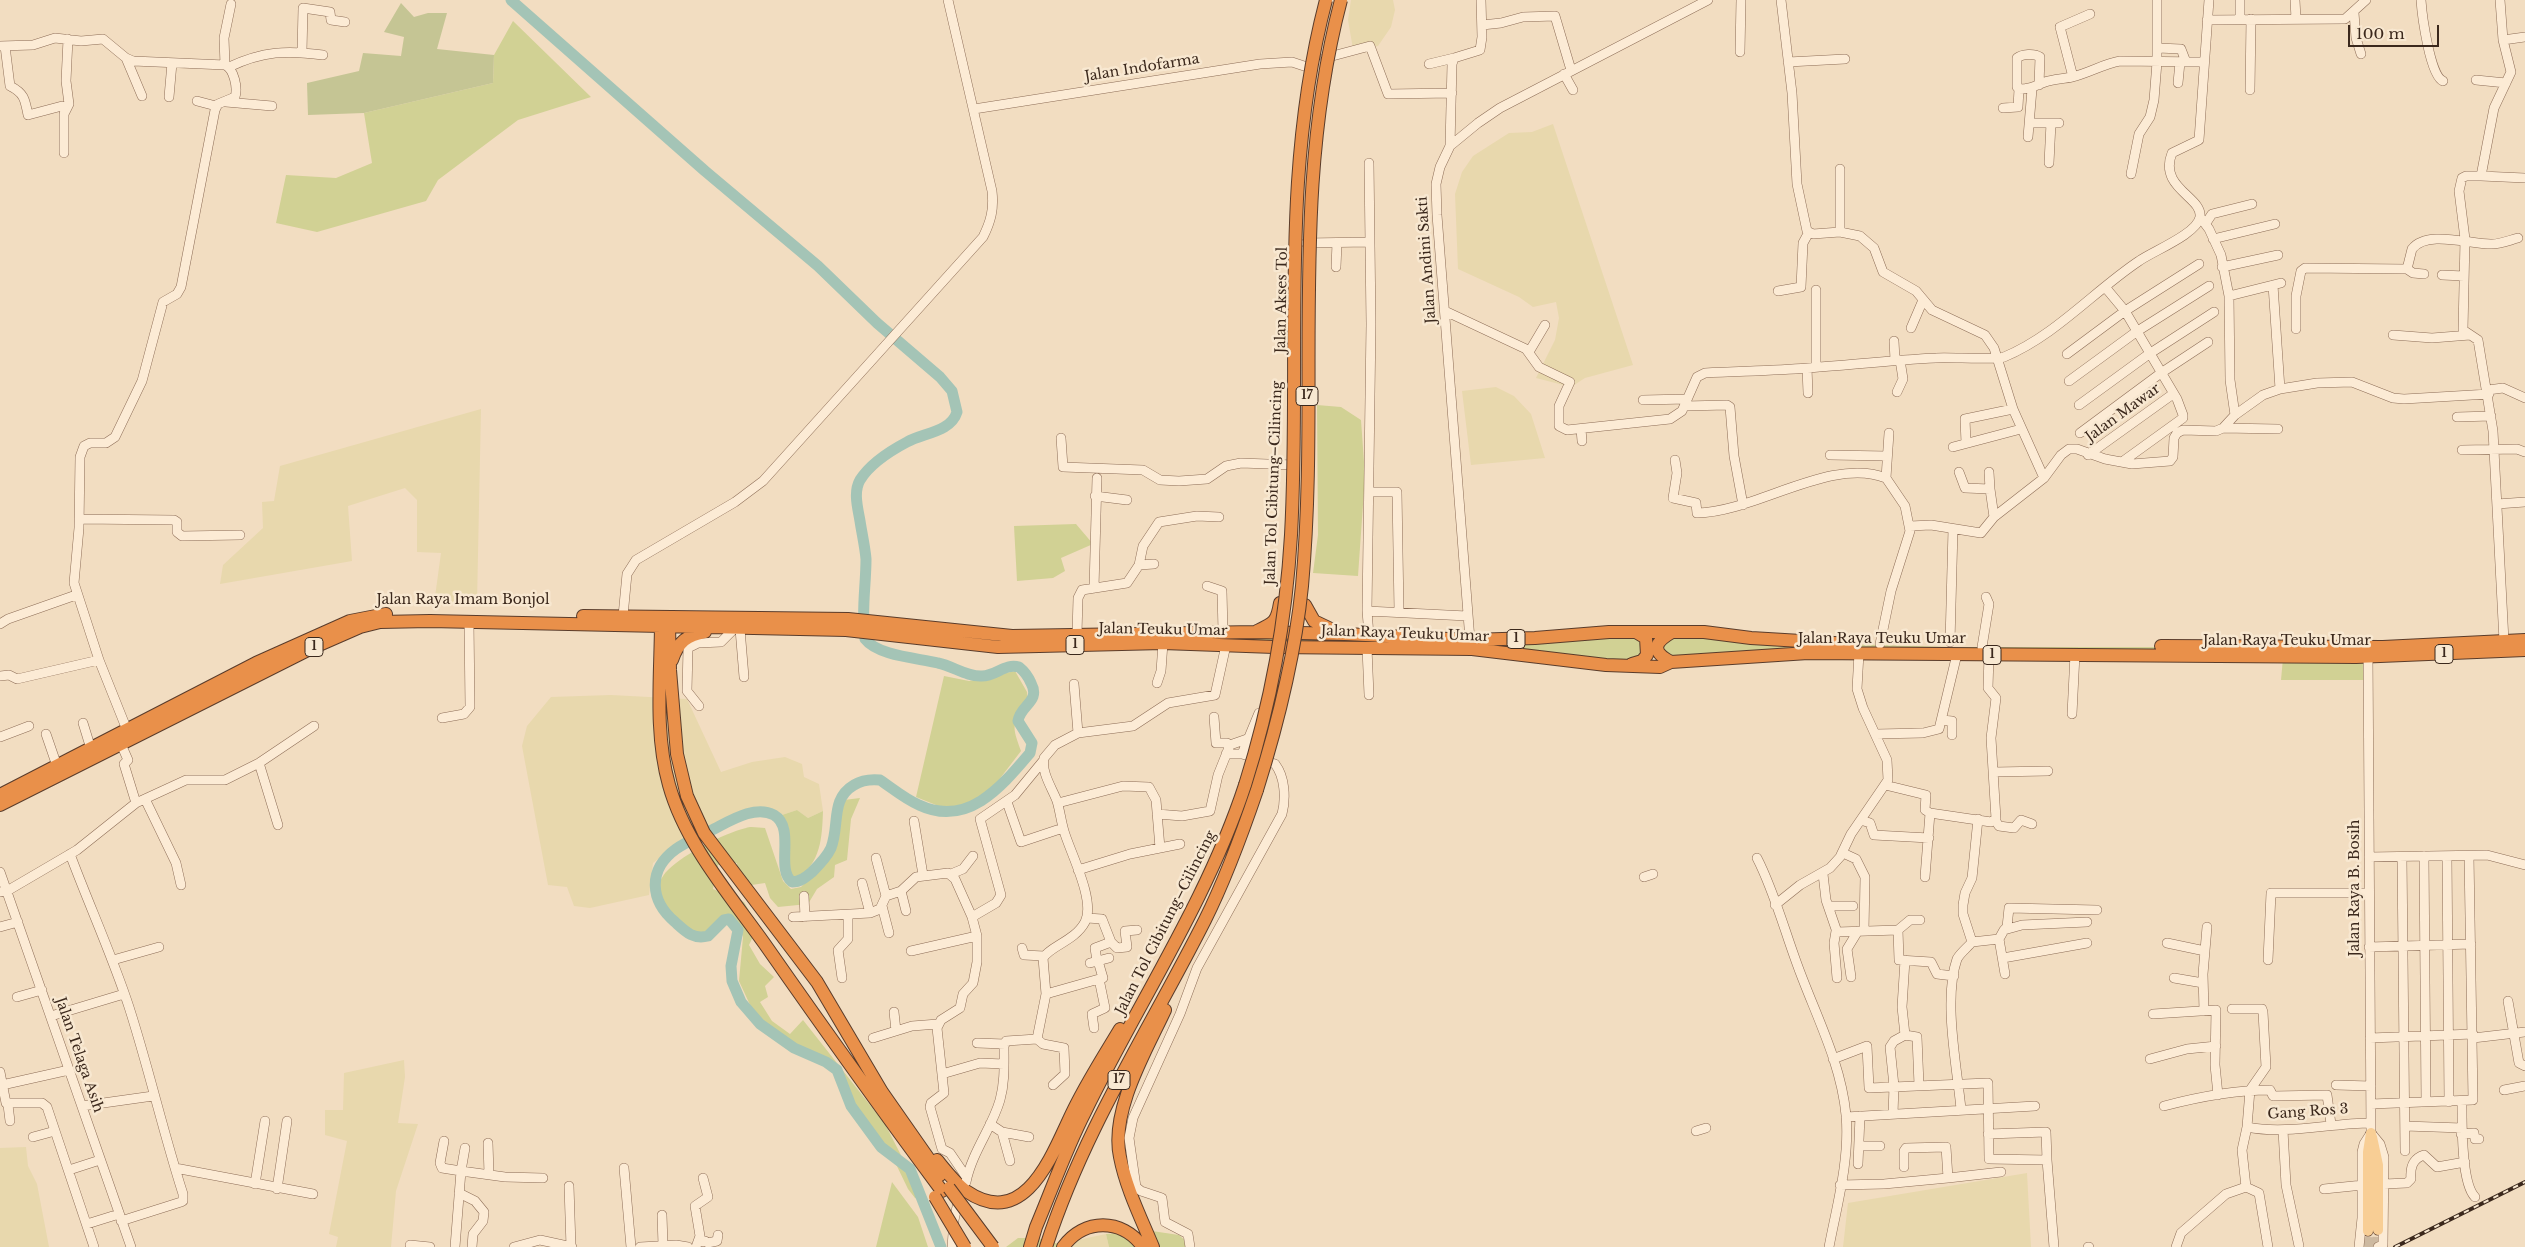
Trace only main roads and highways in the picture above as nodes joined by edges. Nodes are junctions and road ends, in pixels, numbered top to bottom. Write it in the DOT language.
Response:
graph roads {
  1 [pos="1328,0"];
  2 [pos="1339,0"];
  3 [pos="1329,15"];
  4 [pos="1281,598"];
  5 [pos="1305,604"];
  6 [pos="665,622"];
  7 [pos="847,624"];
  8 [pos="610,625"];
  9 [pos="878,627"];
  10 [pos="734,628"];
  11 [pos="1255,632"];
  12 [pos="1636,632"];
  13 [pos="1672,632"];
  14 [pos="1277,633"];
  15 [pos="1302,633"];
  16 [pos="1345,634"];
  17 [pos="1116,639"];
  18 [pos="2525,640"];
  19 [pos="1368,641"];
  20 [pos="1297,647"];
  21 [pos="2137,650"];
  22 [pos="2525,650"];
  23 [pos="1986,651"];
  24 [pos="2244,652"];
  25 [pos="1671,662"];
  26 [pos="1631,664"];
  27 [pos="664,669"];
  28 [pos="126,738"];
  29 [pos="0,795"];
  30 [pos="0,806"];
  31 [pos="714,859"];
  32 [pos="1206,919"];
  33 [pos="1185,925"];
  34 [pos="899,1126"];
  35 [pos="2371,1128"];
  36 [pos="946,1192"];
  37 [pos="2373,1230"];
  38 [pos="965,1247"];
  39 [pos="983,1247"];
  40 [pos="993,1247"];
  41 [pos="1030,1247"];
  42 [pos="1046,1247"];
  43 [pos="1063,1247"];
  44 [pos="1143,1247"];
  45 [pos="1153,1247"];
  1 -- 3 [label="main road, Jalan Akses Tol"];
  1 -- 33 [label="highway, Jalan Tol Cibitung–Cilincing / 17, bridge"];
  2 -- 3 [label="main road, Jalan Akses Tol"];
  2 -- 32 [label="highway, Jalan Tol Cibitung–Cilincing / 17, bridge"];
  3 -- 4 [label="main road, Jalan Akses Tol"];
  3 -- 5 [label="main road, Jalan Akses Tol"];
  4 -- 11 [label="highway"];
  4 -- 14 [label="main road, Jalan Akses Tol"];
  5 -- 15 [label="main road, Jalan Akses Tol"];
  5 -- 16 [label="highway"];
  6 -- 7 [label="highway, Jalan Raya Imam Bonjol / 1"];
  6 -- 8 [label="highway, Jalan Raya Imam Bonjol / 1"];
  6 -- 10 [label="highway, Jalan Raya Imam Bonjol / 1"];
  6 -- 27 [label="highway"];
  6 -- 28 [label="highway, Jalan Raya Imam Bonjol / 1"];
  7 -- 9 [label="highway, Jalan Teuku Umar / 1"];
  7 -- 10 [label="highway, Jalan Raya Imam Bonjol / 1"];
  8 -- 27 [label="highway"];
  8 -- 28 [label="highway, Jalan Raya Imam Bonjol / 1"];
  9 -- 17 [label="highway, Jalan Teuku Umar / 1"];
  9 -- 17 [label="highway, Jalan Teuku Umar / 1"];
  10 -- 27 [label="highway"];
  11 -- 14 [label="highway, Jalan Teuku Umar / 1"];
  11 -- 17 [label="highway, Jalan Teuku Umar / 1"];
  12 -- 13 [label="highway, Jalan Raya Teuku Umar / 1"];
  12 -- 19 [label="highway, Jalan Raya Teuku Umar / 1"];
  12 -- 26 [label="highway"];
  13 -- 23 [label="highway, Jalan Raya Teuku Umar / 1"];
  13 -- 25 [label="highway"];
  14 -- 15 [label="highway, Jalan Teuku Umar / 1"];
  14 -- 20 [label="highway"];
  15 -- 16 [label="highway, Jalan Raya Teuku Umar / 1"];
  16 -- 19 [label="highway, Jalan Raya Teuku Umar / 1"];
  17 -- 20 [label="highway, Jalan Teuku Umar / 1"];
  18 -- 24 [label="highway, Jalan Raya Teuku Umar / 1"];
  19 -- 20 [label="highway, Jalan Raya Teuku Umar / 1"];
  19 -- 26 [label="highway, Jalan Raya Teuku Umar / 1"];
  21 -- 23 [label="highway, Jalan Raya Teuku Umar / 1"];
  21 -- 23 [label="highway, Jalan Raya Teuku Umar / 1"];
  21 -- 24 [label="highway, Jalan Raya Teuku Umar / 1"];
  22 -- 24 [label="highway, Jalan Raya Teuku Umar / 1"];
  23 -- 25 [label="highway, Jalan Raya Teuku Umar / 1"];
  25 -- 26 [label="highway, Jalan Raya Teuku Umar / 1"];
  27 -- 31 [label="highway"];
  27 -- 31 [label="highway"];
  28 -- 29 [label="highway, Jalan Raya Imam Bonjol / 1"];
  28 -- 30 [label="highway, Jalan Raya Imam Bonjol / 1"];
  31 -- 34 [label="highway"];
  31 -- 34 [label="highway"];
  32 -- 42 [label="highway, Jalan Tol Cibitung–Cilincing / 17"];
  32 -- 45 [label="highway"];
  33 -- 34 [label="highway"];
  33 -- 41 [label="highway, Jalan Tol Cibitung–Cilincing / 17"];
  34 -- 36 [label="highway"];
  35 -- 37 [label="main road"];
  36 -- 38 [label="highway, bridge"];
  36 -- 39 [label="highway"];
  36 -- 40 [label="highway, bridge"];
  43 -- 44 [label="highway"];
}
